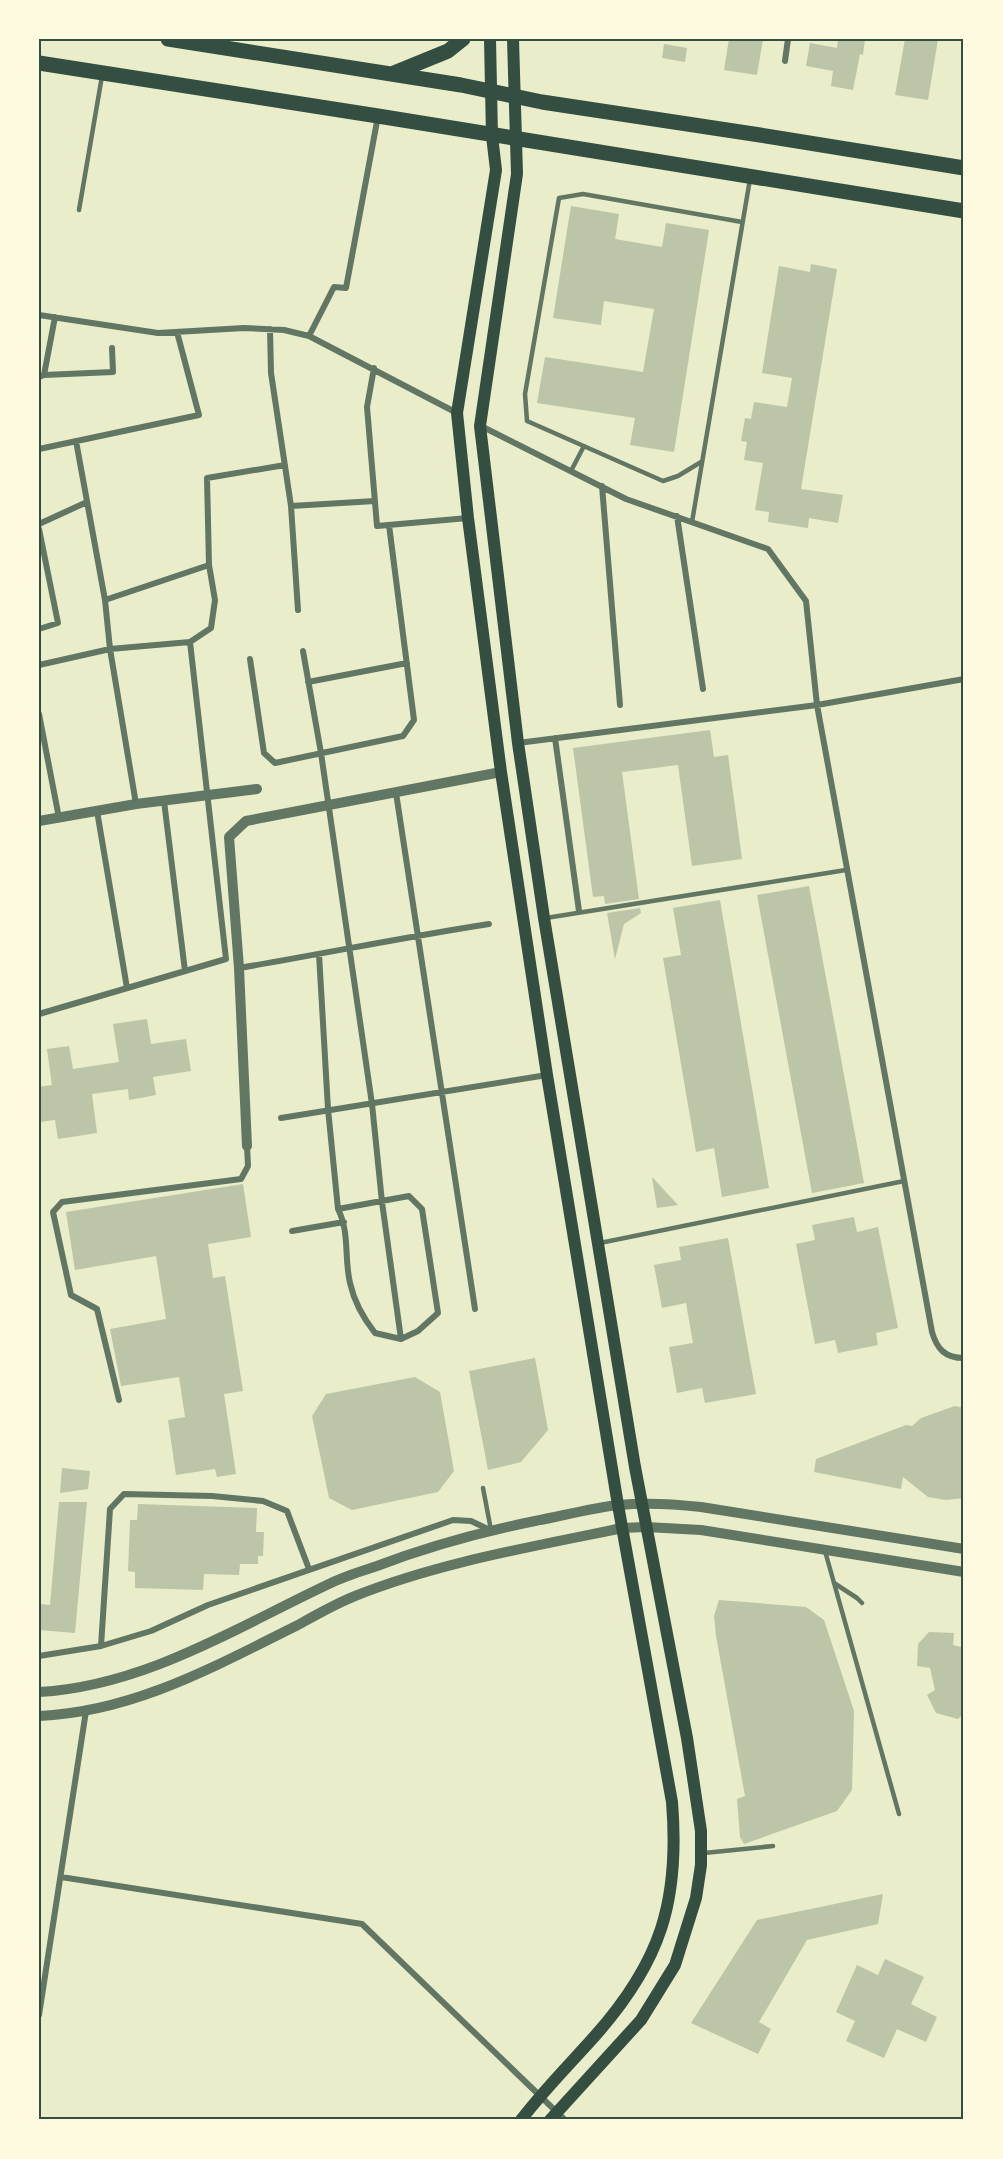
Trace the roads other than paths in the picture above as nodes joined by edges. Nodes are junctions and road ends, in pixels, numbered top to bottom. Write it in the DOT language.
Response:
graph roads {
  1 [pos="168,39"];
  2 [pos="463,39"];
  3 [pos="490,39"];
  4 [pos="513,39"];
  5 [pos="788,39"];
  6 [pos="785,61"];
  7 [pos="39,63"];
  8 [pos="102,73"];
  9 [pos="391,74"];
  10 [pos="490,92"];
  11 [pos="513,97"];
  12 [pos="378,116"];
  13 [pos="492,136"];
  14 [pos="515,139"];
  15 [pos="964,168"];
  16 [pos="750,176"];
  17 [pos="79,210"];
  18 [pos="964,211"];
  19 [pos="742,222"];
  20 [pos="39,315"];
  21 [pos="55,317"];
  22 [pos="270,329"];
  23 [pos="177,332"];
  24 [pos="309,336"];
  25 [pos="112,348"];
  26 [pos="374,368"];
  27 [pos="41,376"];
  28 [pos="458,413"];
  29 [pos="480,426"];
  30 [pos="76,441"];
  31 [pos="584,446"];
  32 [pos="39,449"];
  33 [pos="701,462"];
  34 [pos="285,465"];
  35 [pos="571,471"];
  36 [pos="602,486"];
  37 [pos="375,501"];
  38 [pos="87,502"];
  39 [pos="291,506"];
  40 [pos="676,516"];
  41 [pos="468,518"];
  42 [pos="692,522"];
  43 [pos="388,525"];
  44 [pos="39,527"];
  45 [pos="208,565"];
  46 [pos="105,600"];
  47 [pos="298,610"];
  48 [pos="39,629"];
  49 [pos="189,642"];
  50 [pos="110,649"];
  51 [pos="303,651"];
  52 [pos="250,659"];
  53 [pos="407,663"];
  54 [pos="39,665"];
  55 [pos="964,679"];
  56 [pos="308,682"];
  57 [pos="703,689"];
  58 [pos="620,705"];
  59 [pos="817,705"];
  60 [pos="39,714"];
  61 [pos="555,738"];
  62 [pos="518,743"];
  63 [pos="321,753"];
  64 [pos="501,772"];
  65 [pos="257,789"];
  66 [pos="396,792"];
  67 [pos="207,796"];
  68 [pos="164,801"];
  69 [pos="136,804"];
  70 [pos="327,806"];
  71 [pos="97,811"];
  72 [pos="59,818"];
  73 [pos="39,821"];
  74 [pos="846,870"];
  75 [pos="579,911"];
  76 [pos="544,918"];
  77 [pos="489,924"];
  78 [pos="417,935"];
  79 [pos="349,949"];
  80 [pos="319,954"];
  81 [pos="239,968"];
  82 [pos="185,971"];
  83 [pos="127,988"];
  84 [pos="39,1014"];
  85 [pos="547,1075"];
  86 [pos="441,1092"];
  87 [pos="372,1104"];
  88 [pos="328,1109"];
  89 [pos="281,1118"];
  90 [pos="247,1146"];
  91 [pos="904,1181"];
  92 [pos="382,1202"];
  93 [pos="338,1209"];
  94 [pos="344,1222"];
  95 [pos="292,1231"];
  96 [pos="597,1244"];
  97 [pos="475,1309"];
  98 [pos="401,1339"];
  99 [pos="964,1358"];
  100 [pos="119,1400"];
  101 [pos="483,1488"];
  102 [pos="642,1503"];
  103 [pos="618,1505"];
  104 [pos="646,1527"];
  105 [pos="622,1528"];
  106 [pos="491,1530"];
  107 [pos="964,1548"];
  108 [pos="825,1549"];
  109 [pos="309,1569"];
  110 [pos="964,1572"];
  111 [pos="834,1583"];
  112 [pos="862,1603"];
  113 [pos="101,1646"];
  114 [pos="39,1656"];
  115 [pos="39,1692"];
  116 [pos="86,1711"];
  117 [pos="39,1716"];
  118 [pos="899,1814"];
  119 [pos="773,1846"];
  120 [pos="701,1854"];
  121 [pos="61,1877"];
  122 [pos="39,2015"];
  123 [pos="540,2096"];
  124 [pos="557,2117"];
  125 [pos="521,2120"];
  1 -- 9 [label="main road"];
  2 -- 9 [label="main road"];
  3 -- 10 [label="main road"];
  4 -- 11 [label="main road"];
  5 -- 6 [label="street"];
  7 -- 8 [label="main road"];
  8 -- 12 [label="main road"];
  8 -- 17 [label="lane"];
  9 -- 10 [label="main road"];
  10 -- 11 [label="main road"];
  10 -- 13 [label="main road"];
  11 -- 14 [label="main road"];
  11 -- 15 [label="main road"];
  12 -- 13 [label="main road"];
  12 -- 24 [label="street"];
  13 -- 14 [label="main road"];
  13 -- 28 [label="main road"];
  14 -- 16 [label="main road"];
  14 -- 29 [label="main road"];
  16 -- 18 [label="main road"];
  16 -- 19 [label="lane"];
  19 -- 31 [label="lane"];
  19 -- 33 [label="lane"];
  20 -- 21 [label="street"];
  21 -- 23 [label="street"];
  21 -- 27 [label="street"];
  22 -- 23 [label="street"];
  22 -- 24 [label="street"];
  22 -- 34 [label="street"];
  23 -- 30 [label="street"];
  24 -- 26 [label="street"];
  25 -- 27 [label="street"];
  26 -- 28 [label="street"];
  26 -- 37 [label="street"];
  28 -- 41 [label="main road"];
  29 -- 35 [label="street"];
  29 -- 62 [label="main road"];
  30 -- 32 [label="street"];
  30 -- 38 [label="street"];
  31 -- 33 [label="lane"];
  31 -- 35 [label="lane"];
  33 -- 42 [label="lane"];
  34 -- 39 [label="street"];
  34 -- 45 [label="street"];
  35 -- 36 [label="street"];
  36 -- 40 [label="street"];
  36 -- 58 [label="street"];
  37 -- 39 [label="street"];
  37 -- 43 [label="street"];
  38 -- 44 [label="street"];
  38 -- 46 [label="street"];
  39 -- 47 [label="street"];
  40 -- 42 [label="street"];
  40 -- 57 [label="street"];
  41 -- 43 [label="street"];
  41 -- 64 [label="main road"];
  42 -- 59 [label="street"];
  43 -- 53 [label="street"];
  44 -- 48 [label="street"];
  45 -- 46 [label="street"];
  45 -- 49 [label="street"];
  46 -- 50 [label="street"];
  49 -- 50 [label="street"];
  49 -- 67 [label="street"];
  50 -- 54 [label="street"];
  50 -- 69 [label="street"];
  51 -- 56 [label="street"];
  52 -- 63 [label="street"];
  53 -- 56 [label="street"];
  53 -- 63 [label="street"];
  55 -- 59 [label="street"];
  56 -- 63 [label="street"];
  59 -- 61 [label="street"];
  59 -- 74 [label="street"];
  60 -- 72 [label="street"];
  61 -- 62 [label="street"];
  61 -- 75 [label="street"];
  62 -- 76 [label="main road"];
  63 -- 70 [label="street"];
  64 -- 66 [label="street"];
  64 -- 85 [label="main road"];
  65 -- 67 [label="street"];
  66 -- 70 [label="street"];
  66 -- 78 [label="street"];
  67 -- 68 [label="street"];
  67 -- 82 [label="street"];
  68 -- 69 [label="street"];
  68 -- 82 [label="street"];
  69 -- 71 [label="street"];
  70 -- 79 [label="street"];
  70 -- 81 [label="street"];
  71 -- 72 [label="street"];
  71 -- 83 [label="street"];
  72 -- 73 [label="street"];
  74 -- 75 [label="lane"];
  74 -- 91 [label="street"];
  75 -- 76 [label="lane"];
  76 -- 96 [label="main road"];
  77 -- 78 [label="street"];
  78 -- 79 [label="street"];
  78 -- 86 [label="street"];
  79 -- 80 [label="street"];
  79 -- 87 [label="street"];
  80 -- 81 [label="street"];
  80 -- 88 [label="street"];
  81 -- 90 [label="street"];
  82 -- 83 [label="street"];
  83 -- 84 [label="street"];
  85 -- 86 [label="street"];
  85 -- 103 [label="main road"];
  86 -- 87 [label="street"];
  86 -- 97 [label="street"];
  87 -- 88 [label="street"];
  87 -- 92 [label="street"];
  88 -- 89 [label="street"];
  88 -- 93 [label="street"];
  90 -- 100 [label="street"];
  91 -- 96 [label="lane"];
  91 -- 99 [label="street"];
  92 -- 93 [label="street"];
  92 -- 98 [label="street"];
  92 -- 98 [label="street"];
  93 -- 94 [label="street"];
  94 -- 95 [label="street"];
  94 -- 98 [label="street"];
  96 -- 102 [label="main road"];
  101 -- 106 [label="lane"];
  102 -- 103 [label="street"];
  102 -- 104 [label="main road"];
  102 -- 107 [label="street"];
  103 -- 105 [label="main road"];
  103 -- 106 [label="street"];
  104 -- 105 [label="street"];
  104 -- 108 [label="street"];
  104 -- 120 [label="main road"];
  105 -- 116 [label="street"];
  105 -- 123 [label="main road"];
  106 -- 109 [label="street"];
  106 -- 115 [label="street"];
  108 -- 110 [label="street"];
  108 -- 111 [label="lane"];
  109 -- 113 [label="street"];
  109 -- 113 [label="street"];
  111 -- 112 [label="lane"];
  111 -- 118 [label="lane"];
  113 -- 114 [label="street"];
  116 -- 117 [label="street"];
  116 -- 121 [label="street"];
  119 -- 120 [label="lane"];
  120 -- 124 [label="main road"];
  121 -- 122 [label="street"];
  121 -- 123 [label="street"];
  123 -- 124 [label="street"];
  123 -- 125 [label="main road"];
}
